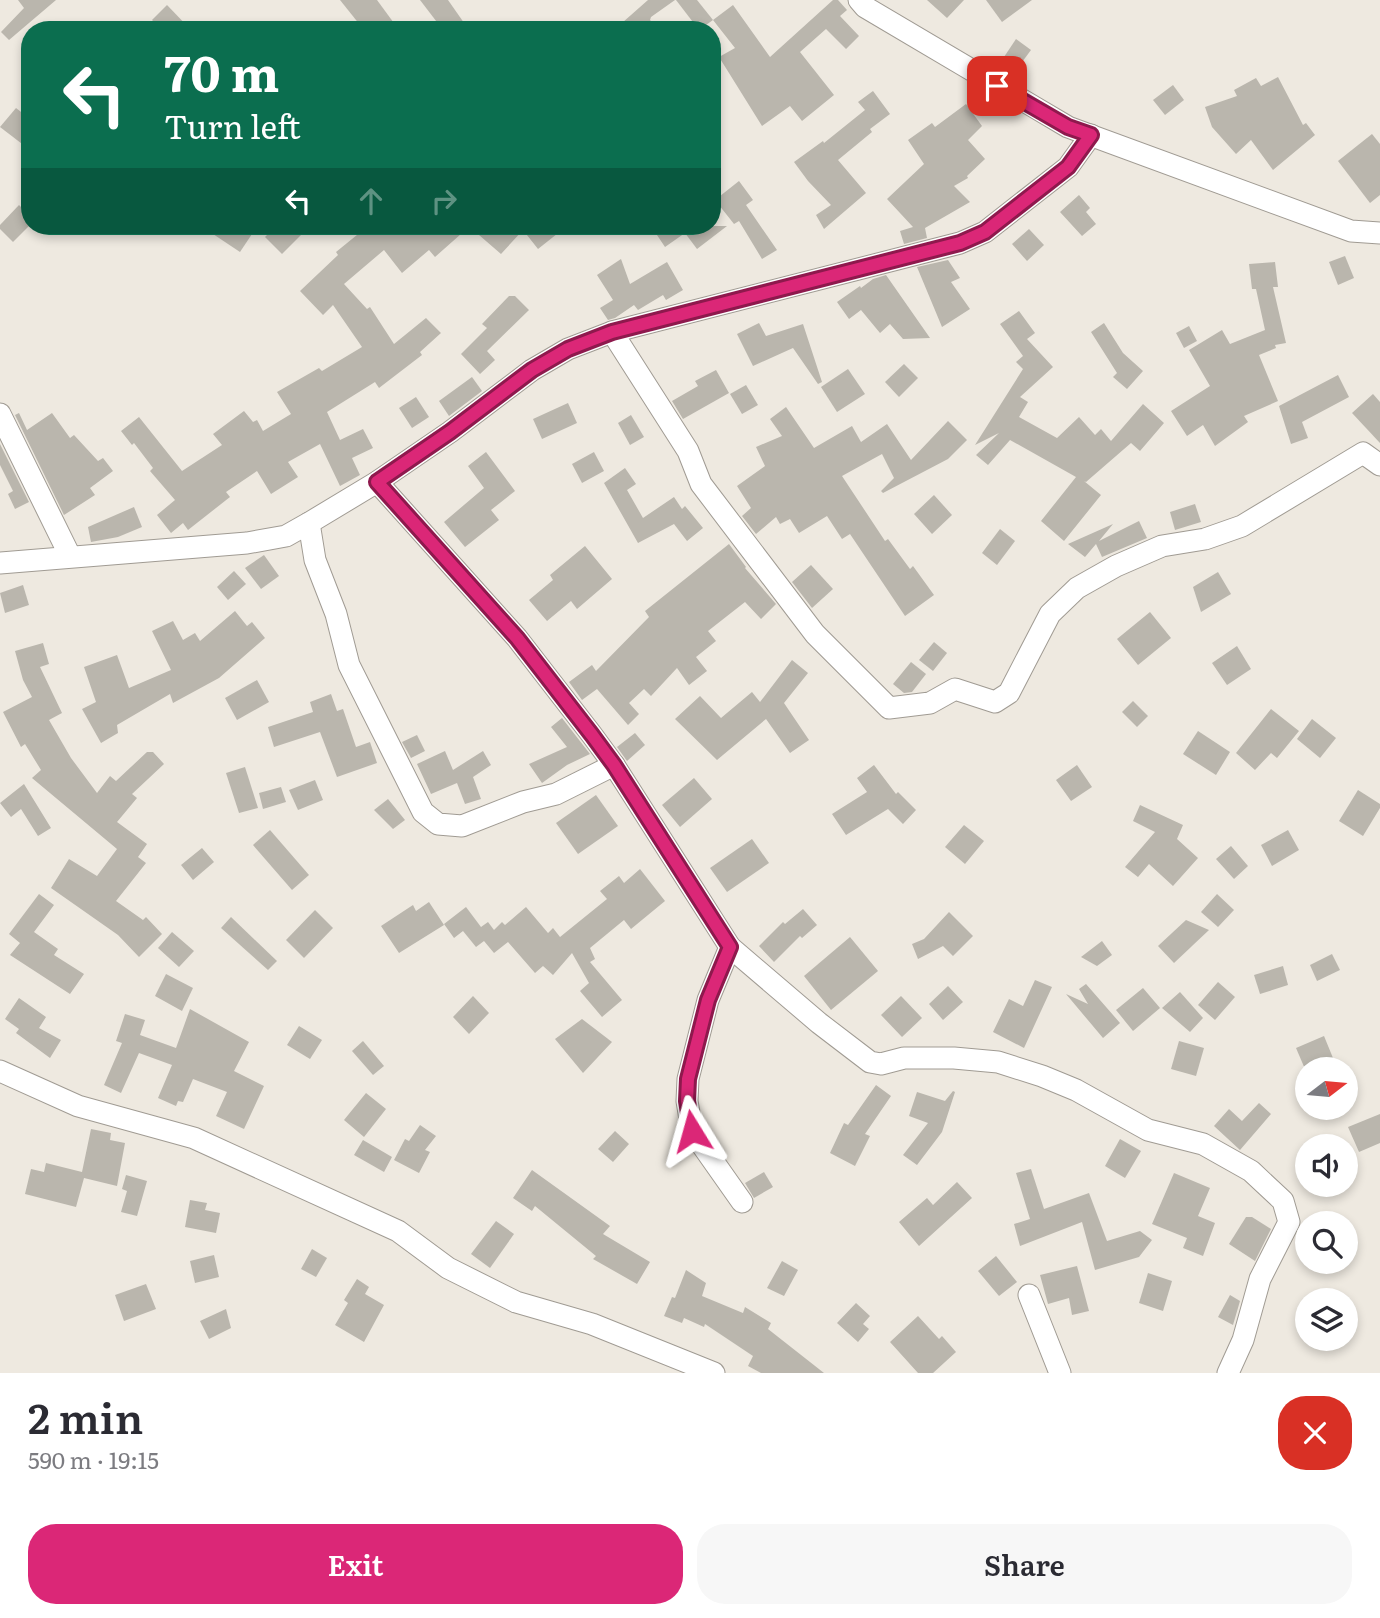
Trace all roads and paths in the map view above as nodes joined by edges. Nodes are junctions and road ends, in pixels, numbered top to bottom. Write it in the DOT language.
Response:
graph roads {
  1 [pos="859,0"];
  2 [pos="1091,135"];
  3 [pos="1380,233"];
  4 [pos="612,332"];
  5 [pos="0,414"];
  6 [pos="1380,465"];
  7 [pos="377,482"];
  8 [pos="309,523"];
  9 [pos="70,556"];
  10 [pos="0,563"];
  11 [pos="614,765"];
  12 [pos="730,947"];
  13 [pos="0,1071"];
  14 [pos="742,1202"];
  15 [pos="1029,1295"];
  16 [pos="714,1373"];
  17 [pos="1060,1373"];
  18 [pos="1228,1373"];
  1 -- 2 [label="street"];
  2 -- 3 [label="street"];
  2 -- 4 [label="street"];
  4 -- 6 [label="street"];
  4 -- 7 [label="street"];
  5 -- 9 [label="street"];
  7 -- 8 [label="street"];
  7 -- 11 [label="street"];
  8 -- 9 [label="street"];
  8 -- 11 [label="street"];
  9 -- 10 [label="street"];
  11 -- 12 [label="street"];
  12 -- 14 [label="street"];
  12 -- 18 [label="street"];
  13 -- 16 [label="street"];
  15 -- 17 [label="street"];
}
